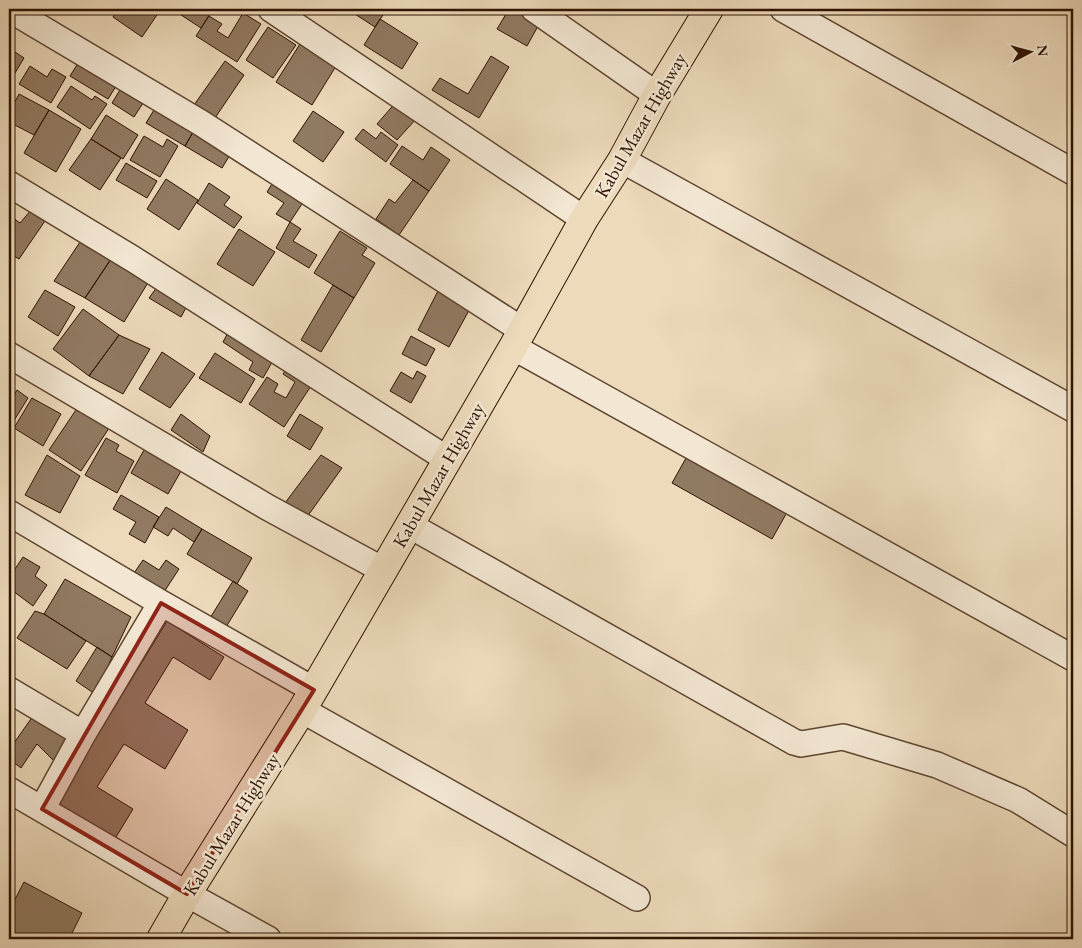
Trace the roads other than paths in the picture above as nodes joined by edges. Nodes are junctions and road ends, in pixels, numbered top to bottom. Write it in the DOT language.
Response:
graph roads {
  1 [pos="9,9"];
  2 [pos="271,9"];
  3 [pos="534,9"];
  4 [pos="709,9"];
  5 [pos="783,9"];
  6 [pos="657,95"];
  7 [pos="622,160"];
  8 [pos="1073,172"];
  9 [pos="9,184"];
  10 [pos="584,219"];
  11 [pos="517,338"];
  12 [pos="9,355"];
  13 [pos="1073,409"];
  14 [pos="447,459"];
  15 [pos="9,513"];
  16 [pos="409,525"];
  17 [pos="383,570"];
  18 [pos="161,603"];
  19 [pos="1073,658"];
  20 [pos="9,690"];
  21 [pos="308,700"];
  22 [pos="83,734"];
  23 [pos="9,790"];
  24 [pos="42,809"];
  25 [pos="1073,834"];
  26 [pos="187,894"];
  27 [pos="636,898"];
  28 [pos="161,939"];
  29 [pos="268,939"];
  1 -- 11 [label="street"];
  2 -- 10 [label="street"];
  3 -- 6 [label="street"];
  4 -- 6 [label="highway, Kabul Mazar Highway"];
  5 -- 8 [label="street"];
  6 -- 7 [label="highway, Kabul Mazar Highway"];
  7 -- 10 [label="highway, Kabul Mazar Highway"];
  7 -- 13 [label="street"];
  9 -- 14 [label="street"];
  10 -- 11 [label="highway, Kabul Mazar Highway"];
  11 -- 14 [label="highway, Kabul Mazar Highway"];
  11 -- 19 [label="street"];
  12 -- 17 [label="street"];
  14 -- 16 [label="highway, Kabul Mazar Highway"];
  15 -- 18 [label="street"];
  16 -- 17 [label="highway, Kabul Mazar Highway"];
  16 -- 25 [label="street"];
  17 -- 21 [label="highway, Kabul Mazar Highway"];
  18 -- 21 [label="street"];
  18 -- 22 [label="street"];
  20 -- 22 [label="street"];
  21 -- 26 [label="highway, Kabul Mazar Highway"];
  21 -- 27 [label="street"];
  22 -- 24 [label="street"];
  23 -- 24 [label="street"];
  24 -- 26 [label="street"];
  26 -- 28 [label="highway, Kabul Mazar Highway"];
  26 -- 29 [label="street"];
}
